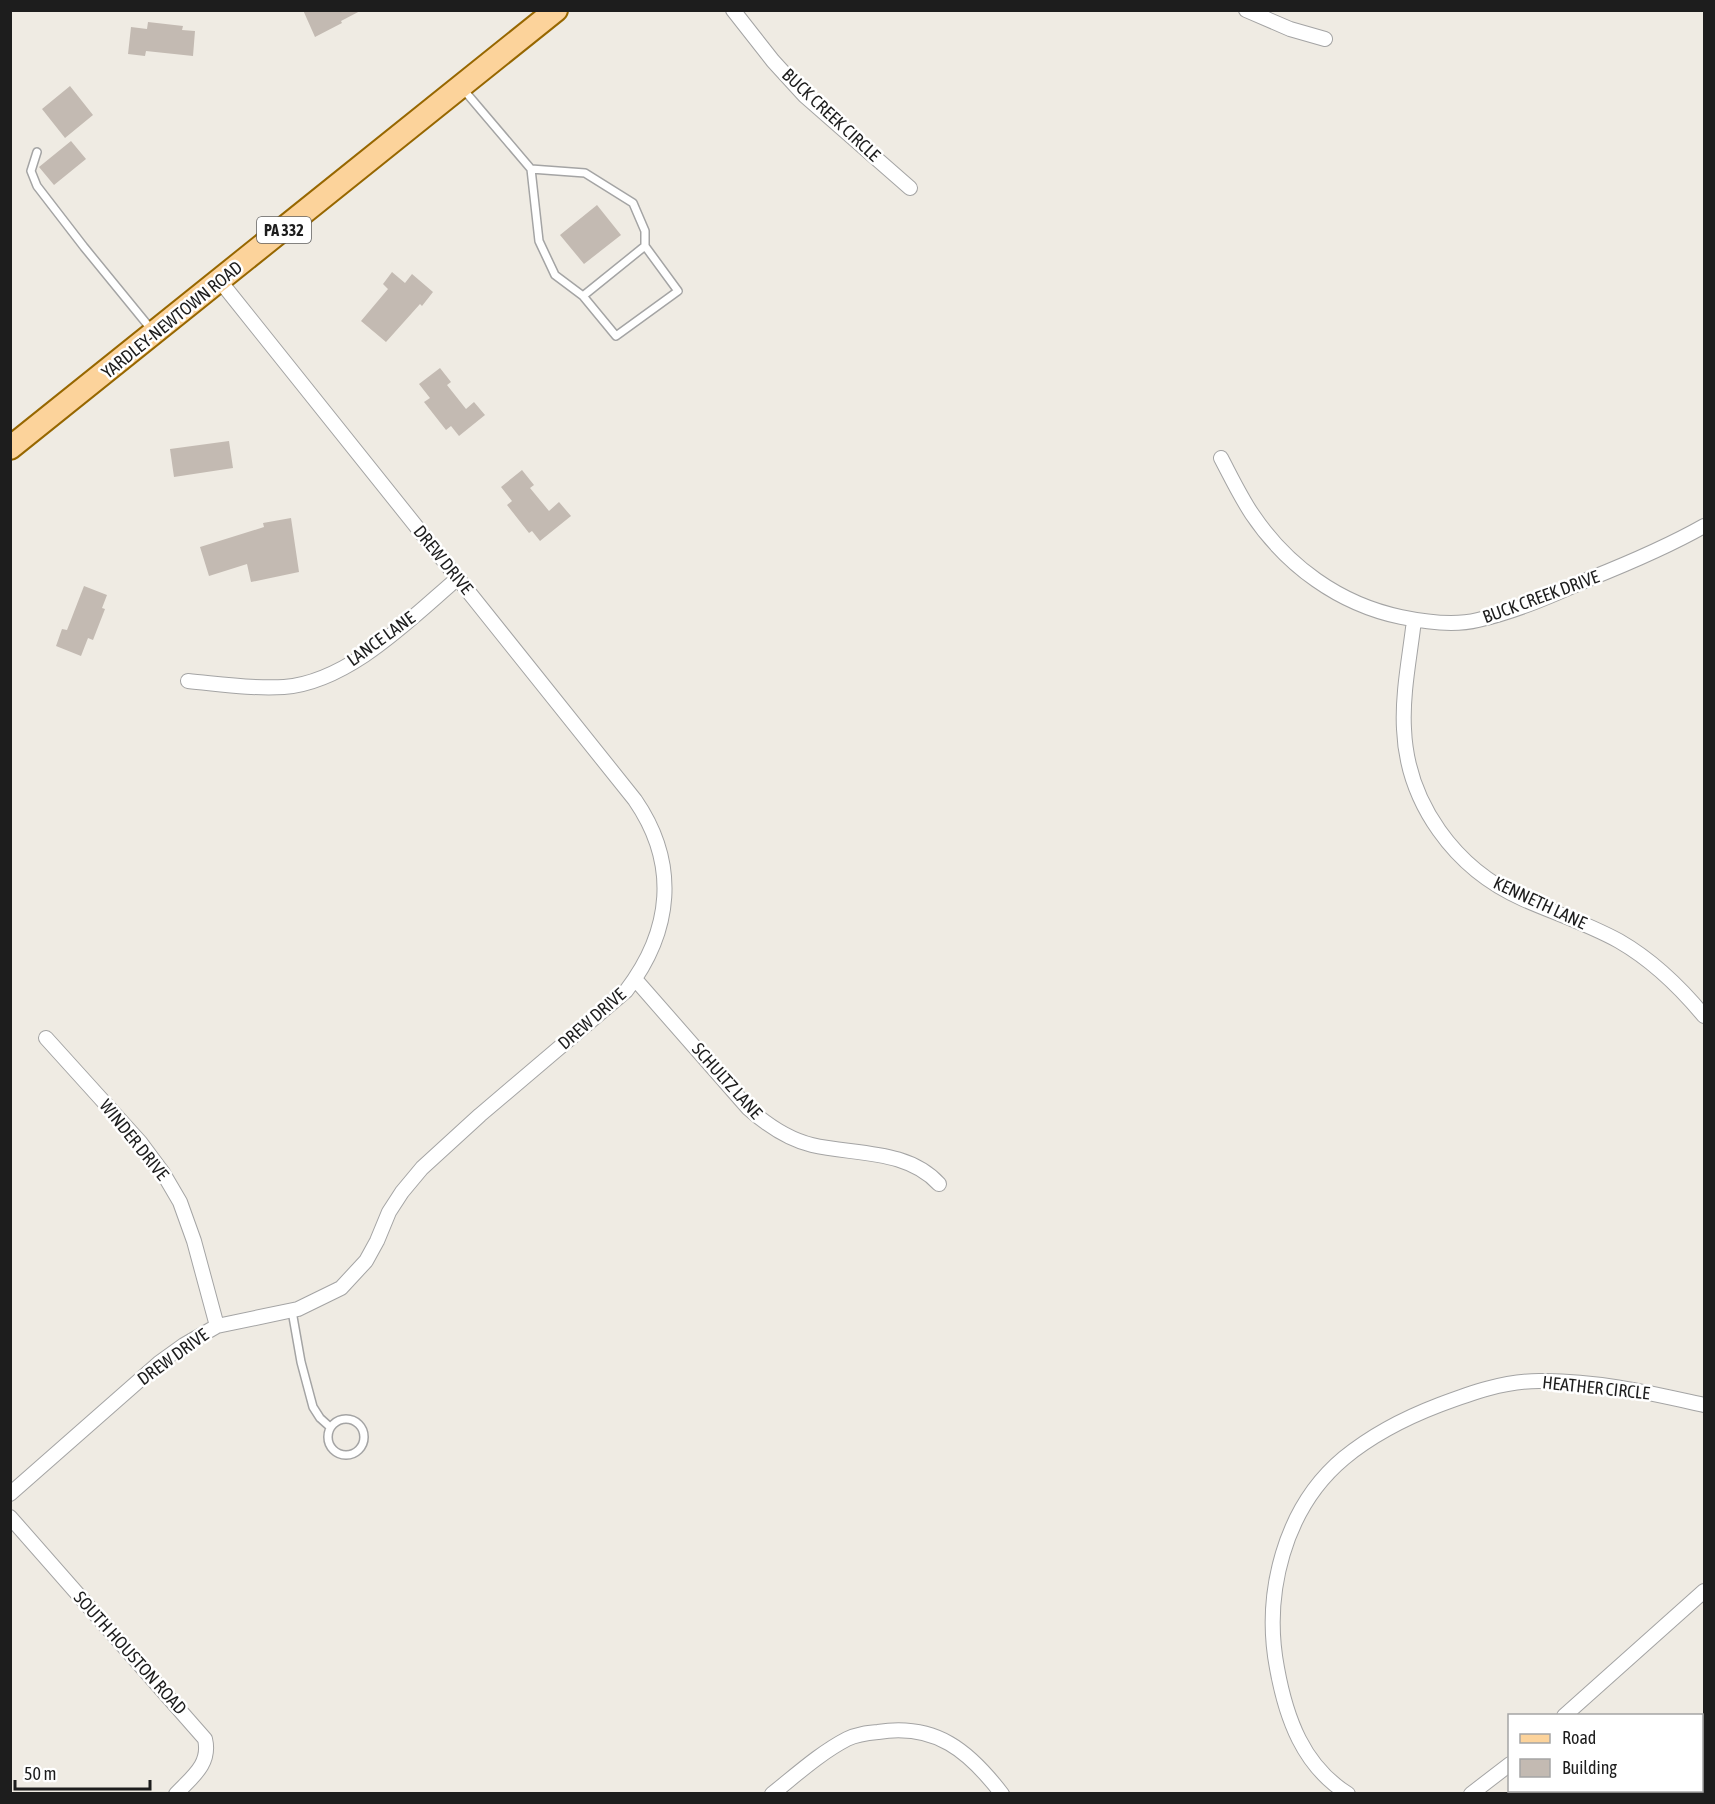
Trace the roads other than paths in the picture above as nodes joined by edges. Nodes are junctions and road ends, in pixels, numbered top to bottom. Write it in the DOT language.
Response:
graph roads {
  1 [pos="556,10"];
  2 [pos="733,10"];
  3 [pos="1246,10"];
  4 [pos="1325,39"];
  5 [pos="462,87"];
  6 [pos="37,152"];
  7 [pos="531,169"];
  8 [pos="910,188"];
  9 [pos="645,246"];
  10 [pos="220,281"];
  11 [pos="584,297"];
  12 [pos="155,333"];
  13 [pos="10,448"];
  14 [pos="1221,458"];
  15 [pos="1704,526"];
  16 [pos="458,578"];
  17 [pos="1414,620"];
  18 [pos="188,681"];
  19 [pos="635,979"];
  20 [pos="1704,1016"];
  21 [pos="46,1038"];
  22 [pos="939,1184"];
  23 [pos="292,1311"];
  24 [pos="217,1326"];
  25 [pos="1704,1405"];
  26 [pos="330,1427"];
  27 [pos="10,1494"];
  28 [pos="10,1517"];
  29 [pos="1704,1591"];
  30 [pos="1566,1714"];
  31 [pos="1508,1765"];
  32 [pos="176,1794"];
  33 [pos="772,1794"];
  34 [pos="1002,1794"];
  35 [pos="1348,1794"];
  36 [pos="1472,1794"];
  1 -- 5 [label="main road, YARDLEY-NEWTOWN ROAD / PA 332"];
  2 -- 8 [label="street, BUCK CREEK CIRCLE"];
  3 -- 4 [label="street"];
  5 -- 7 [label="lane"];
  5 -- 10 [label="main road, YARDLEY-NEWTOWN ROAD / PA 332"];
  6 -- 12 [label="lane"];
  7 -- 9 [label="lane"];
  7 -- 11 [label="lane"];
  9 -- 11 [label="lane"];
  9 -- 11 [label="lane"];
  10 -- 12 [label="main road, YARDLEY-NEWTOWN ROAD / PA 332"];
  10 -- 16 [label="street, DREW DRIVE"];
  12 -- 13 [label="main road, YARDLEY-NEWTOWN ROAD / PA 332"];
  14 -- 17 [label="street, BUCK CREEK DRIVE"];
  15 -- 17 [label="street, BUCK CREEK DRIVE"];
  16 -- 18 [label="street, LANCE LANE"];
  16 -- 19 [label="street, DREW DRIVE"];
  17 -- 20 [label="street, KENNETH LANE"];
  19 -- 22 [label="street, SCHULTZ LANE"];
  19 -- 23 [label="street, DREW DRIVE"];
  21 -- 24 [label="street, WINDER DRIVE"];
  23 -- 24 [label="street, DREW DRIVE"];
  23 -- 26 [label="lane"];
  24 -- 27 [label="street, DREW DRIVE"];
  25 -- 35 [label="street, HEATHER CIRCLE"];
  26 -- 26 [label="lane"];
  28 -- 32 [label="street, SOUTH HOUSTON ROAD"];
  29 -- 30 [label="street"];
  31 -- 36 [label="street"];
  33 -- 34 [label="street"];
}
